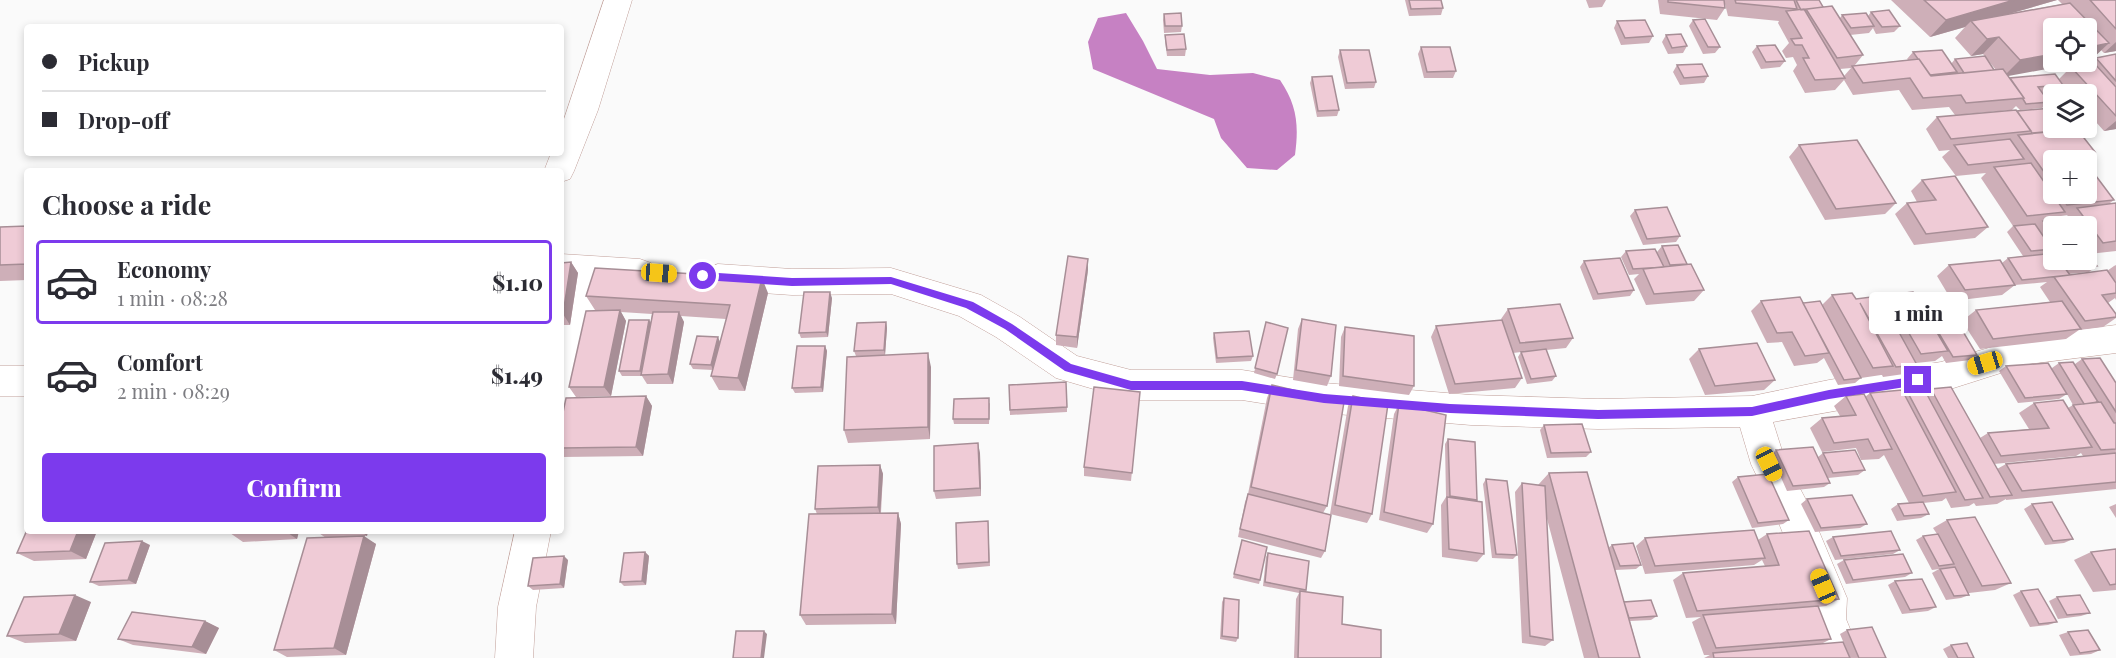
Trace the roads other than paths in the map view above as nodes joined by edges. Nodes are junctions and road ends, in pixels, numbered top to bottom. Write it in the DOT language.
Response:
graph roads {
  1 [pos="618,0"];
  2 [pos="560,168"];
  3 [pos="577,268"];
  4 [pos="2116,339"];
  5 [pos="564,377"];
  6 [pos="0,381"];
  7 [pos="24,381"];
  8 [pos="1752,411"];
  9 [pos="532,534"];
  10 [pos="514,658"];
  11 [pos="1843,658"];
  1 -- 2 [label="street"];
  3 -- 5 [label="street"];
  3 -- 8 [label="street"];
  4 -- 8 [label="street"];
  6 -- 7 [label="street"];
  8 -- 11 [label="street"];
  9 -- 10 [label="street"];
}
